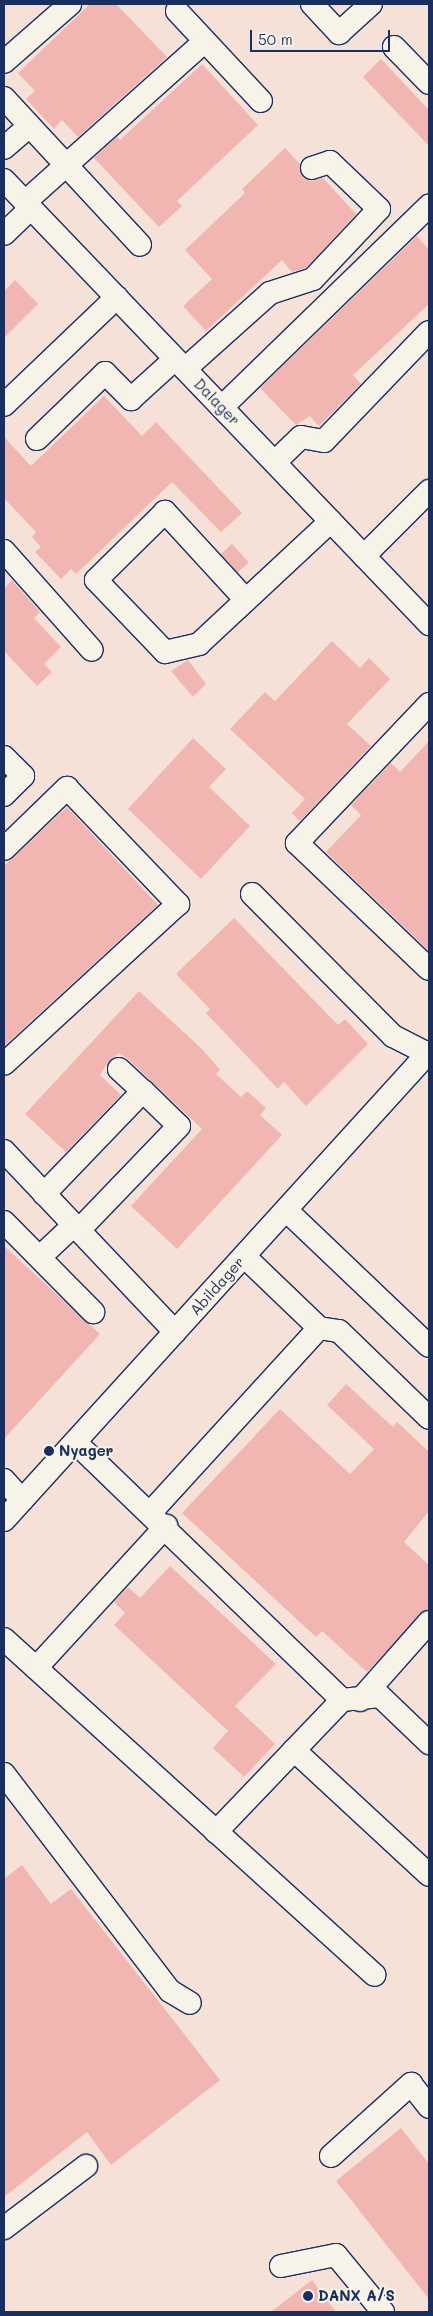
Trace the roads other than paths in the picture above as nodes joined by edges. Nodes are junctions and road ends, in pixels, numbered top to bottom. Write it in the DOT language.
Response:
graph roads {
  1 [pos="70,4"];
  2 [pos="312,4"];
  3 [pos="371,4"];
  4 [pos="177,11"];
  5 [pos="205,41"];
  6 [pos="394,47"];
  7 [pos="4,62"];
  8 [pos="428,80"];
  9 [pos="4,98"];
  10 [pos="262,101"];
  11 [pos="13,134"];
  12 [pos="65,167"];
  13 [pos="312,168"];
  14 [pos="4,180"];
  15 [pos="28,205"];
  16 [pos="429,206"];
  17 [pos="4,234"];
  18 [pos="140,245"];
  19 [pos="117,297"];
  20 [pos="429,332"];
  21 [pos="180,364"];
  22 [pos="4,405"];
  23 [pos="222,407"];
  24 [pos="37,439"];
  25 [pos="275,462"];
  26 [pos="429,490"];
  27 [pos="330,521"];
  28 [pos="4,551"];
  29 [pos="364,556"];
  30 [pos="246,600"];
  31 [pos="426,613"];
  32 [pos="92,650"];
  33 [pos="429,704"];
  34 [pos="4,757"];
  35 [pos="4,795"];
  36 [pos="4,849"];
  37 [pos="252,894"];
  38 [pos="429,969"];
  39 [pos="427,1057"];
  40 [pos="4,1064"];
  41 [pos="120,1069"];
  42 [pos="144,1091"];
  43 [pos="7,1161"];
  44 [pos="44,1194"];
  45 [pos="286,1210"];
  46 [pos="4,1222"];
  47 [pos="76,1227"];
  48 [pos="244,1256"];
  49 [pos="40,1257"];
  50 [pos="93,1312"];
  51 [pos="319,1328"];
  52 [pos="175,1332"];
  53 [pos="429,1346"];
  54 [pos="429,1418"];
  55 [pos="75,1442"];
  56 [pos="4,1480"];
  57 [pos="22,1500"];
  58 [pos="158,1519"];
  59 [pos="4,1520"];
  60 [pos="429,1622"];
  61 [pos="4,1639"];
  62 [pos="36,1668"];
  63 [pos="351,1700"];
  64 [pos="429,1743"];
  65 [pos="294,1750"];
  66 [pos="4,1774"];
  67 [pos="216,1832"];
  68 [pos="429,1875"];
  69 [pos="374,1975"];
  70 [pos="190,2003"];
  71 [pos="429,2106"];
  72 [pos="331,2156"];
  73 [pos="86,2166"];
  74 [pos="4,2228"];
  75 [pos="281,2266"];
  76 [pos="383,2312"];
  1 -- 7 [label="street"];
  2 -- 3 [label="street"];
  4 -- 5 [label="street"];
  5 -- 10 [label="street"];
  5 -- 12 [label="street"];
  6 -- 8 [label="street"];
  9 -- 11 [label="street"];
  11 -- 12 [label="street"];
  12 -- 15 [label="street"];
  12 -- 18 [label="street"];
  13 -- 21 [label="street"];
  14 -- 15 [label="street, Dalager"];
  15 -- 17 [label="street"];
  15 -- 19 [label="street, Dalager"];
  16 -- 23 [label="street"];
  19 -- 21 [label="street, Dalager"];
  19 -- 22 [label="street"];
  20 -- 25 [label="street"];
  21 -- 23 [label="street, Dalager"];
  21 -- 24 [label="street"];
  23 -- 25 [label="street, Dalager"];
  25 -- 27 [label="street, Dalager"];
  26 -- 29 [label="street"];
  27 -- 29 [label="street, Dalager"];
  27 -- 30 [label="street"];
  28 -- 32 [label="street"];
  29 -- 31 [label="street, Dalager"];
  30 -- 30 [label="street"];
  33 -- 38 [label="street"];
  34 -- 35 [label="street"];
  36 -- 40 [label="street"];
  37 -- 39 [label="street"];
  39 -- 45 [label="street, Abildager"];
  41 -- 42 [label="street"];
  42 -- 44 [label="street"];
  42 -- 47 [label="street"];
  43 -- 44 [label="street"];
  44 -- 47 [label="street"];
  45 -- 48 [label="street, Abildager"];
  45 -- 53 [label="street"];
  46 -- 49 [label="street"];
  47 -- 49 [label="street"];
  47 -- 52 [label="street"];
  48 -- 51 [label="street"];
  48 -- 52 [label="street, Abildager"];
  49 -- 50 [label="street"];
  51 -- 54 [label="street"];
  51 -- 58 [label="street"];
  52 -- 55 [label="street, Abildager"];
  55 -- 57 [label="street, Abildager"];
  55 -- 58 [label="street"];
  56 -- 57 [label="street"];
  57 -- 59 [label="street, Abildager"];
  58 -- 62 [label="street"];
  58 -- 63 [label="street"];
  60 -- 63 [label="street"];
  61 -- 62 [label="street"];
  62 -- 67 [label="street"];
  63 -- 64 [label="street"];
  63 -- 65 [label="street"];
  65 -- 67 [label="street"];
  65 -- 68 [label="street"];
  66 -- 70 [label="street"];
  67 -- 69 [label="street"];
  71 -- 72 [label="street"];
  73 -- 74 [label="street"];
  75 -- 76 [label="street"];
}
